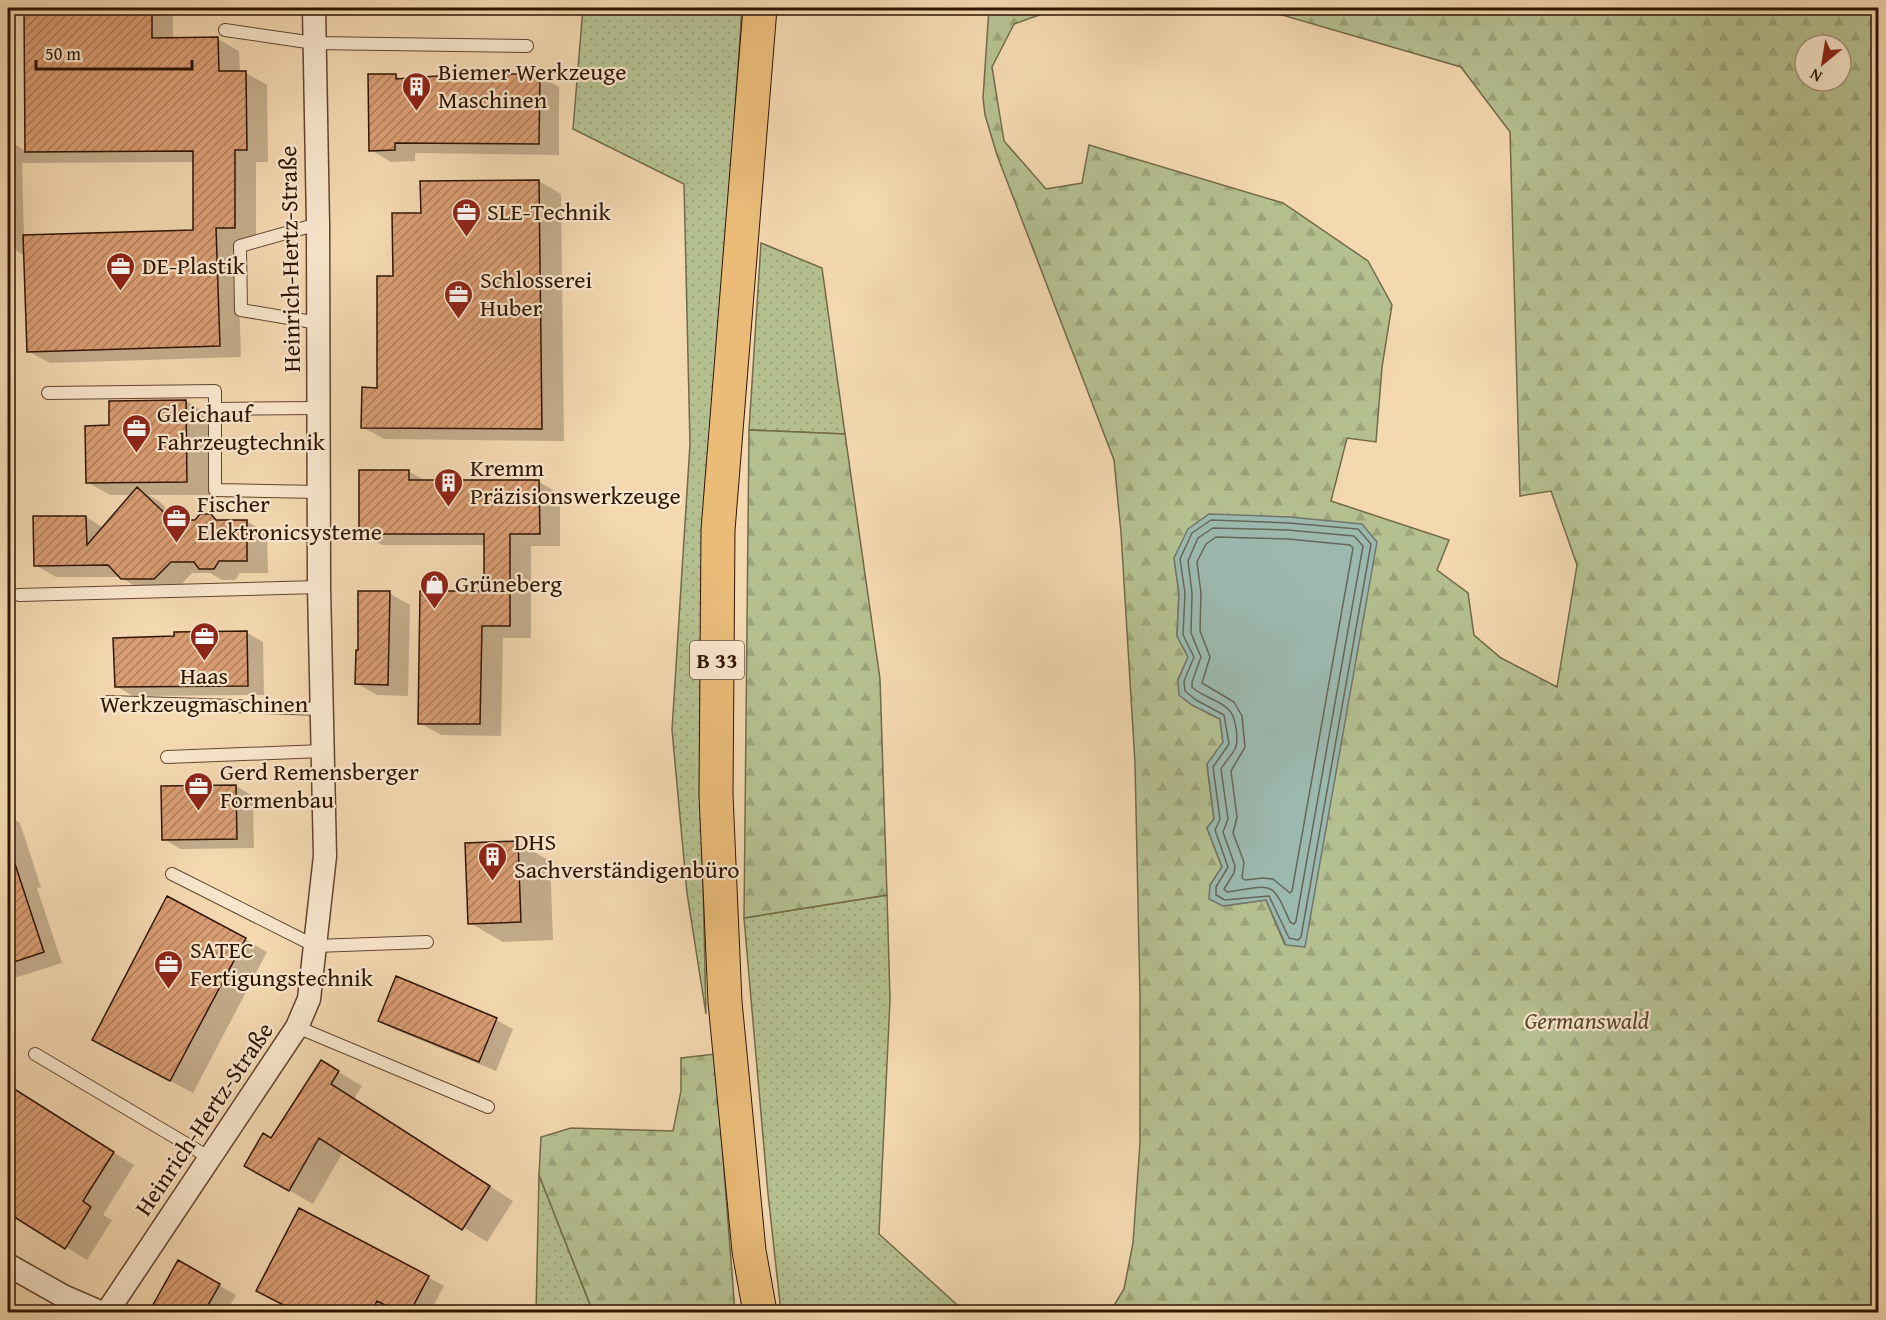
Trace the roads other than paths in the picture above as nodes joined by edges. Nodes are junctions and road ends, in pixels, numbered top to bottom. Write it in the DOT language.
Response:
graph roads {
  1 [pos="314,8"];
  2 [pos="760,8"];
  3 [pos="225,30"];
  4 [pos="314,44"];
  5 [pos="527,46"];
  6 [pos="318,224"];
  7 [pos="318,323"];
  8 [pos="48,393"];
  9 [pos="318,408"];
  10 [pos="215,410"];
  11 [pos="319,492"];
  12 [pos="319,587"];
  13 [pos="19,595"];
  14 [pos="108,702"];
  15 [pos="322,709"];
  16 [pos="323,751"];
  17 [pos="167,757"];
  18 [pos="172,874"];
  19 [pos="427,942"];
  20 [pos="315,946"];
  21 [pos="297,1027"];
  22 [pos="35,1054"];
  23 [pos="488,1107"];
  24 [pos="210,1158"];
  25 [pos="8,1265"];
  26 [pos="100,1312"];
  27 [pos="107,1312"];
  28 [pos="760,1312"];
  1 -- 4 [label="street, Heinrich-Hertz-Straße"];
  2 -- 28 [label="main road, B 33"];
  3 -- 4 [label="lane"];
  4 -- 5 [label="lane"];
  4 -- 6 [label="street, Heinrich-Hertz-Straße"];
  6 -- 7 [label="street, Heinrich-Hertz-Straße"];
  6 -- 7 [label="lane"];
  7 -- 9 [label="street, Heinrich-Hertz-Straße"];
  8 -- 10 [label="lane"];
  9 -- 10 [label="lane"];
  9 -- 11 [label="street, Heinrich-Hertz-Straße"];
  10 -- 11 [label="lane"];
  11 -- 12 [label="street, Heinrich-Hertz-Straße"];
  12 -- 13 [label="lane"];
  12 -- 15 [label="street, Heinrich-Hertz-Straße"];
  14 -- 15 [label="lane"];
  15 -- 16 [label="street, Heinrich-Hertz-Straße"];
  16 -- 17 [label="lane"];
  16 -- 20 [label="street, Heinrich-Hertz-Straße"];
  18 -- 20 [label="lane"];
  19 -- 20 [label="lane"];
  20 -- 21 [label="street, Heinrich-Hertz-Straße"];
  21 -- 23 [label="lane"];
  21 -- 24 [label="street, Heinrich-Hertz-Straße"];
  22 -- 24 [label="lane"];
  24 -- 27 [label="street, Heinrich-Hertz-Straße"];
  25 -- 26 [label="street"];
}
